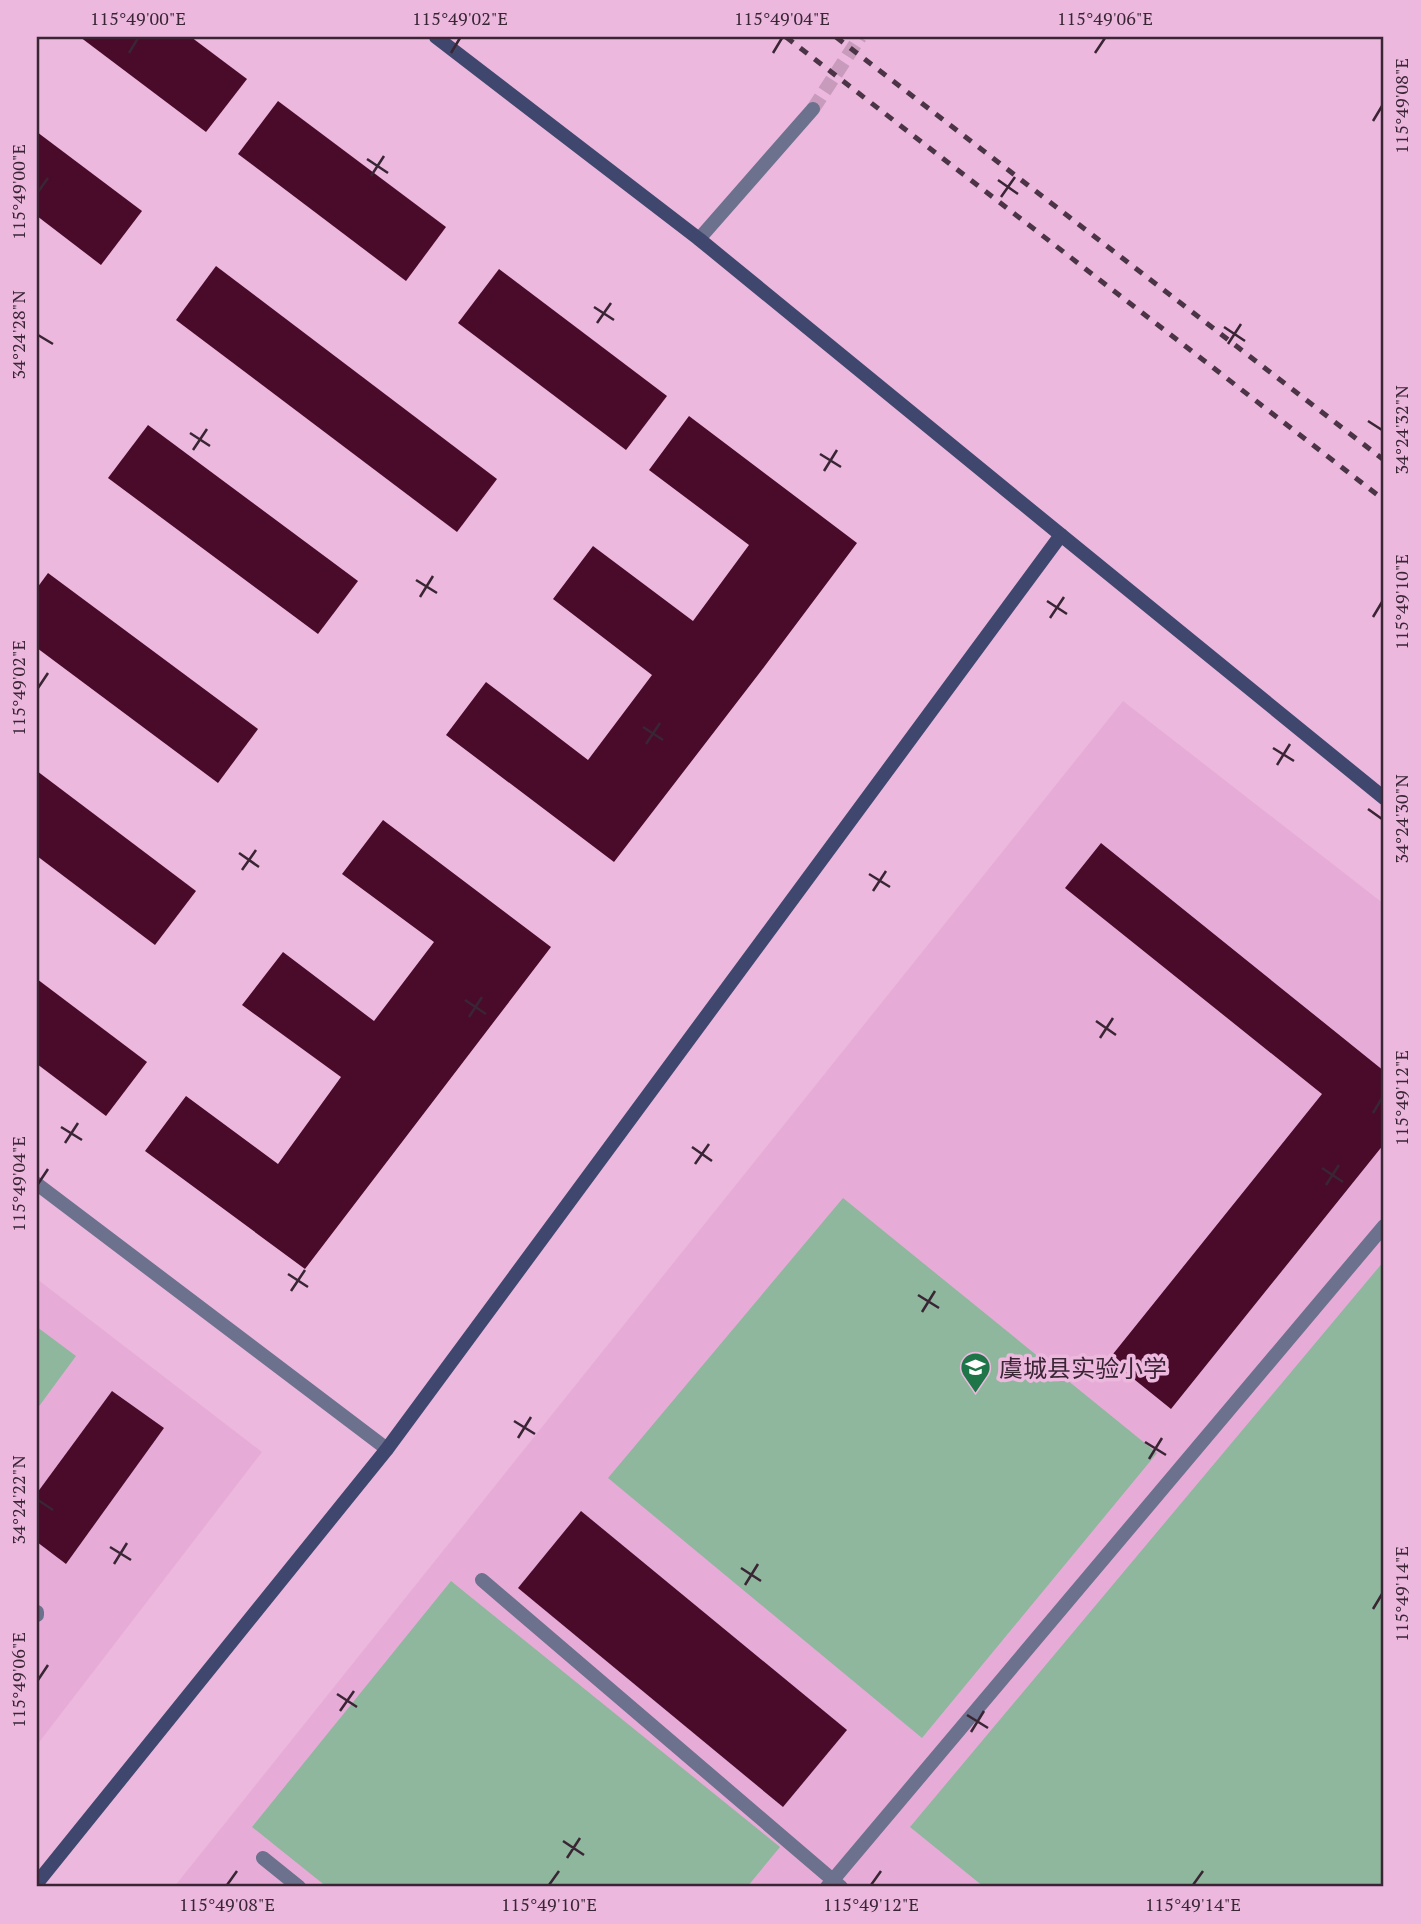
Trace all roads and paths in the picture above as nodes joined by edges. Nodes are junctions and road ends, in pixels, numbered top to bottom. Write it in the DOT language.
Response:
graph roads {
  1 [pos="436,37"];
  2 [pos="813,108"];
  3 [pos="699,239"];
  4 [pos="1061,535"];
  5 [pos="1384,798"];
  6 [pos="37,1184"];
  7 [pos="1384,1226"];
  8 [pos="387,1449"];
  9 [pos="482,1580"];
  10 [pos="262,1858"];
  11 [pos="37,1883"];
  12 [pos="834,1885"];
  13 [pos="299,1887"];
  1 -- 3 [label="street"];
  2 -- 3 [label="street"];
  3 -- 4 [label="street"];
  4 -- 5 [label="street"];
  4 -- 8 [label="street"];
  6 -- 8 [label="street"];
  7 -- 12 [label="street"];
  8 -- 11 [label="street"];
  9 -- 12 [label="street"];
  10 -- 13 [label="street"];
}
